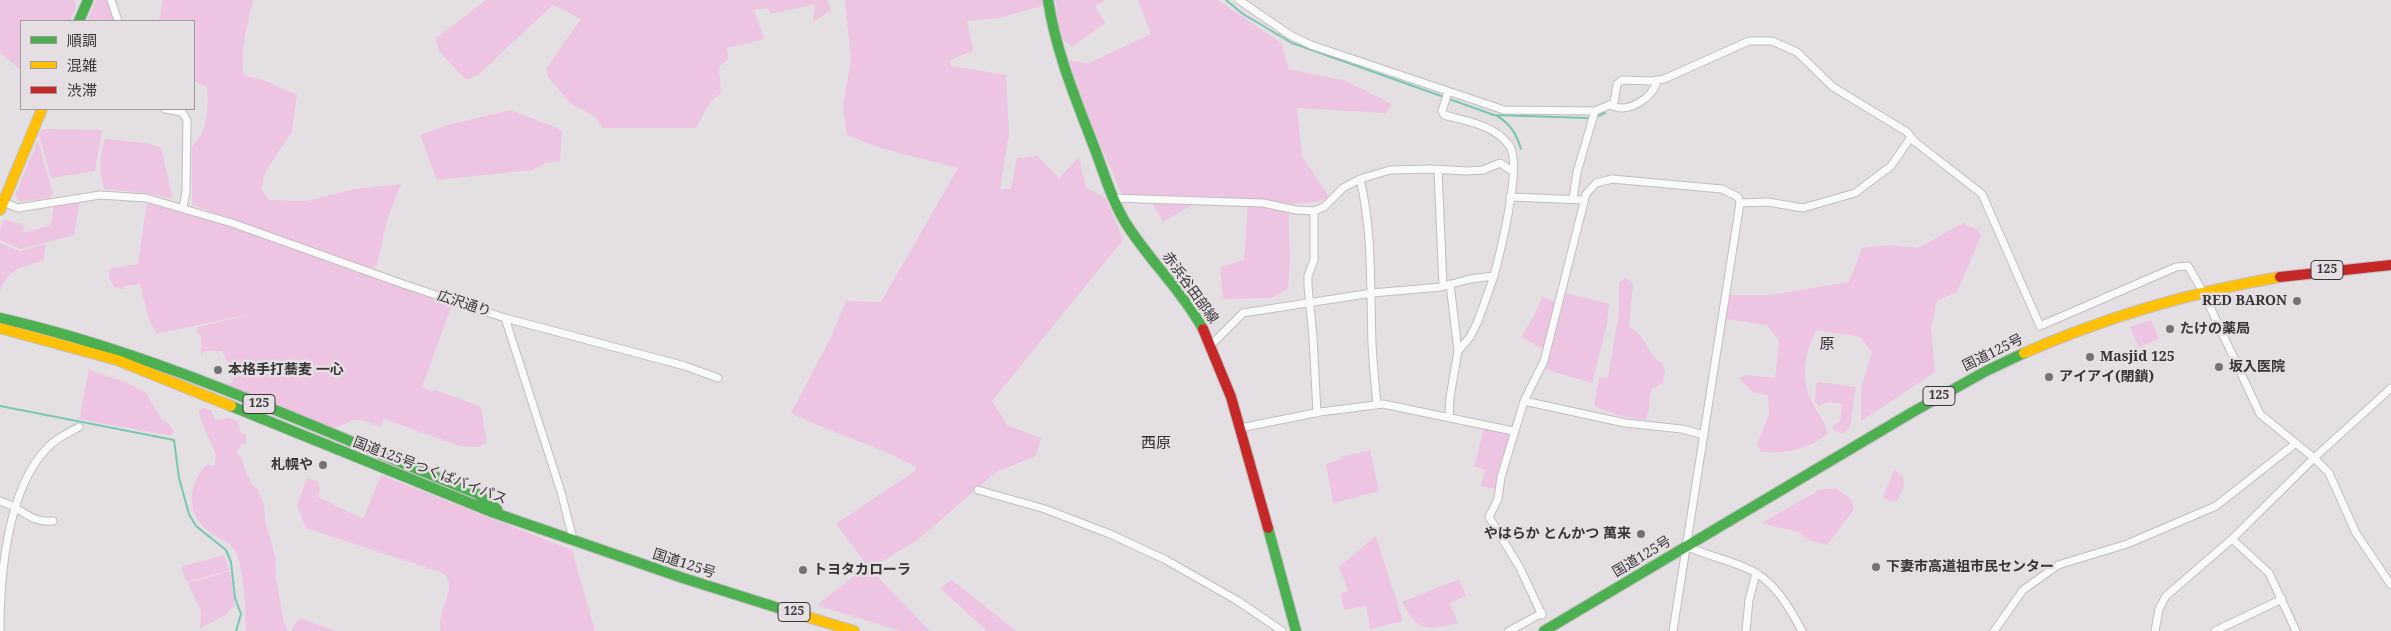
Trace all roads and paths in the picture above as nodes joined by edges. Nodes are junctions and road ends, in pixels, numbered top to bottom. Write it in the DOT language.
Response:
graph roads {
  1 [pos="86,0"];
  2 [pos="111,0"];
  3 [pos="1048,0"];
  4 [pos="1239,0"];
  5 [pos="79,20"];
  6 [pos="118,20"];
  7 [pos="1657,81"];
  8 [pos="1447,93"];
  9 [pos="1611,105"];
  10 [pos="42,110"];
  11 [pos="171,110"];
  12 [pos="1596,111"];
  13 [pos="1911,137"];
  14 [pos="1438,170"];
  15 [pos="1512,171"];
  16 [pos="1360,179"];
  17 [pos="1510,197"];
  18 [pos="1113,198"];
  19 [pos="1573,199"];
  20 [pos="2,200"];
  21 [pos="1584,200"];
  22 [pos="1740,203"];
  23 [pos="183,207"];
  24 [pos="1314,211"];
  25 [pos="2391,265"];
  26 [pos="1494,276"];
  27 [pos="1447,285"];
  28 [pos="2203,292"];
  29 [pos="1372,293"];
  30 [pos="1310,302"];
  31 [pos="0,318"];
  32 [pos="505,318"];
  33 [pos="0,328"];
  34 [pos="1211,345"];
  35 [pos="1458,351"];
  36 [pos="718,378"];
  37 [pos="2391,388"];
  38 [pos="1524,401"];
  39 [pos="1377,404"];
  40 [pos="1317,413"];
  41 [pos="1449,418"];
  42 [pos="79,427"];
  43 [pos="1240,428"];
  44 [pos="1513,431"];
  45 [pos="1704,436"];
  46 [pos="2296,443"];
  47 [pos="2314,458"];
  48 [pos="978,490"];
  49 [pos="0,501"];
  50 [pos="16,507"];
  51 [pos="508,516"];
  52 [pos="53,521"];
  53 [pos="573,539"];
  54 [pos="2232,539"];
  55 [pos="1686,546"];
  56 [pos="1756,573"];
  57 [pos="2391,585"];
  58 [pos="2282,599"];
  59 [pos="0,631"];
  60 [pos="854,631"];
  61 [pos="1282,631"];
  62 [pos="1296,631"];
  63 [pos="1509,631"];
  64 [pos="1544,631"];
  65 [pos="1673,631"];
  66 [pos="1746,631"];
  67 [pos="1802,631"];
  68 [pos="1994,631"];
  69 [pos="2155,631"];
  70 [pos="2215,631"];
  71 [pos="2296,631"];
  1 -- 5 [label="main road"];
  2 -- 6 [label="street"];
  3 -- 18 [label="main road, 赤浜谷田部線"];
  4 -- 8 [label="street"];
  7 -- 9 [label="street"];
  7 -- 9 [label="street"];
  7 -- 13 [label="street"];
  8 -- 12 [label="street"];
  8 -- 15 [label="street"];
  9 -- 12 [label="street"];
  10 -- 20 [label="main road"];
  11 -- 23 [label="street"];
  12 -- 19 [label="street"];
  13 -- 22 [label="street"];
  13 -- 28 [label="street"];
  14 -- 15 [label="street"];
  14 -- 16 [label="street"];
  14 -- 27 [label="street"];
  15 -- 17 [label="street"];
  16 -- 24 [label="street"];
  16 -- 29 [label="street"];
  17 -- 19 [label="street"];
  17 -- 26 [label="street"];
  18 -- 24 [label="street"];
  18 -- 34 [label="main road, 赤浜谷田部線"];
  19 -- 21 [label="street"];
  20 -- 23 [label="street, 広沢通り"];
  21 -- 22 [label="street"];
  21 -- 38 [label="street"];
  22 -- 45 [label="street"];
  23 -- 32 [label="street, 広沢通り"];
  24 -- 30 [label="street"];
  25 -- 28 [label="main road, 国道125号 / 125"];
  26 -- 27 [label="street"];
  26 -- 35 [label="street"];
  27 -- 29 [label="street"];
  27 -- 35 [label="street"];
  28 -- 46 [label="street"];
  28 -- 55 [label="main road, 国道125号 / 125"];
  29 -- 30 [label="street"];
  29 -- 39 [label="street"];
  30 -- 34 [label="street"];
  30 -- 40 [label="street"];
  31 -- 51 [label="main road, 国道125号つくばバイパス / 125"];
  32 -- 36 [label="street"];
  32 -- 53 [label="street, 広沢通り"];
  33 -- 51 [label="main road, 国道125号つくばバイパス / 125"];
  34 -- 43 [label="main road, 赤浜谷田部線"];
  35 -- 41 [label="street"];
  37 -- 47 [label="street"];
  38 -- 44 [label="street"];
  38 -- 45 [label="street"];
  39 -- 40 [label="street"];
  39 -- 41 [label="street"];
  40 -- 43 [label="street"];
  41 -- 44 [label="street"];
  42 -- 50 [label="street"];
  43 -- 62 [label="main road, 赤浜谷田部線"];
  44 -- 63 [label="street"];
  45 -- 55 [label="street"];
  46 -- 47 [label="street"];
  46 -- 68 [label="street"];
  47 -- 54 [label="street"];
  47 -- 57 [label="street"];
  48 -- 61 [label="street"];
  49 -- 50 [label="street"];
  50 -- 52 [label="street"];
  50 -- 59 [label="street"];
  51 -- 53 [label="main road, 国道125号 / 125"];
  53 -- 60 [label="main road, 国道125号 / 125"];
  54 -- 58 [label="street"];
  54 -- 69 [label="street"];
  55 -- 56 [label="street"];
  55 -- 64 [label="main road, 国道125号 / 125"];
  55 -- 65 [label="street"];
  56 -- 66 [label="street"];
  56 -- 67 [label="street"];
  58 -- 70 [label="street"];
  58 -- 71 [label="street"];
}
